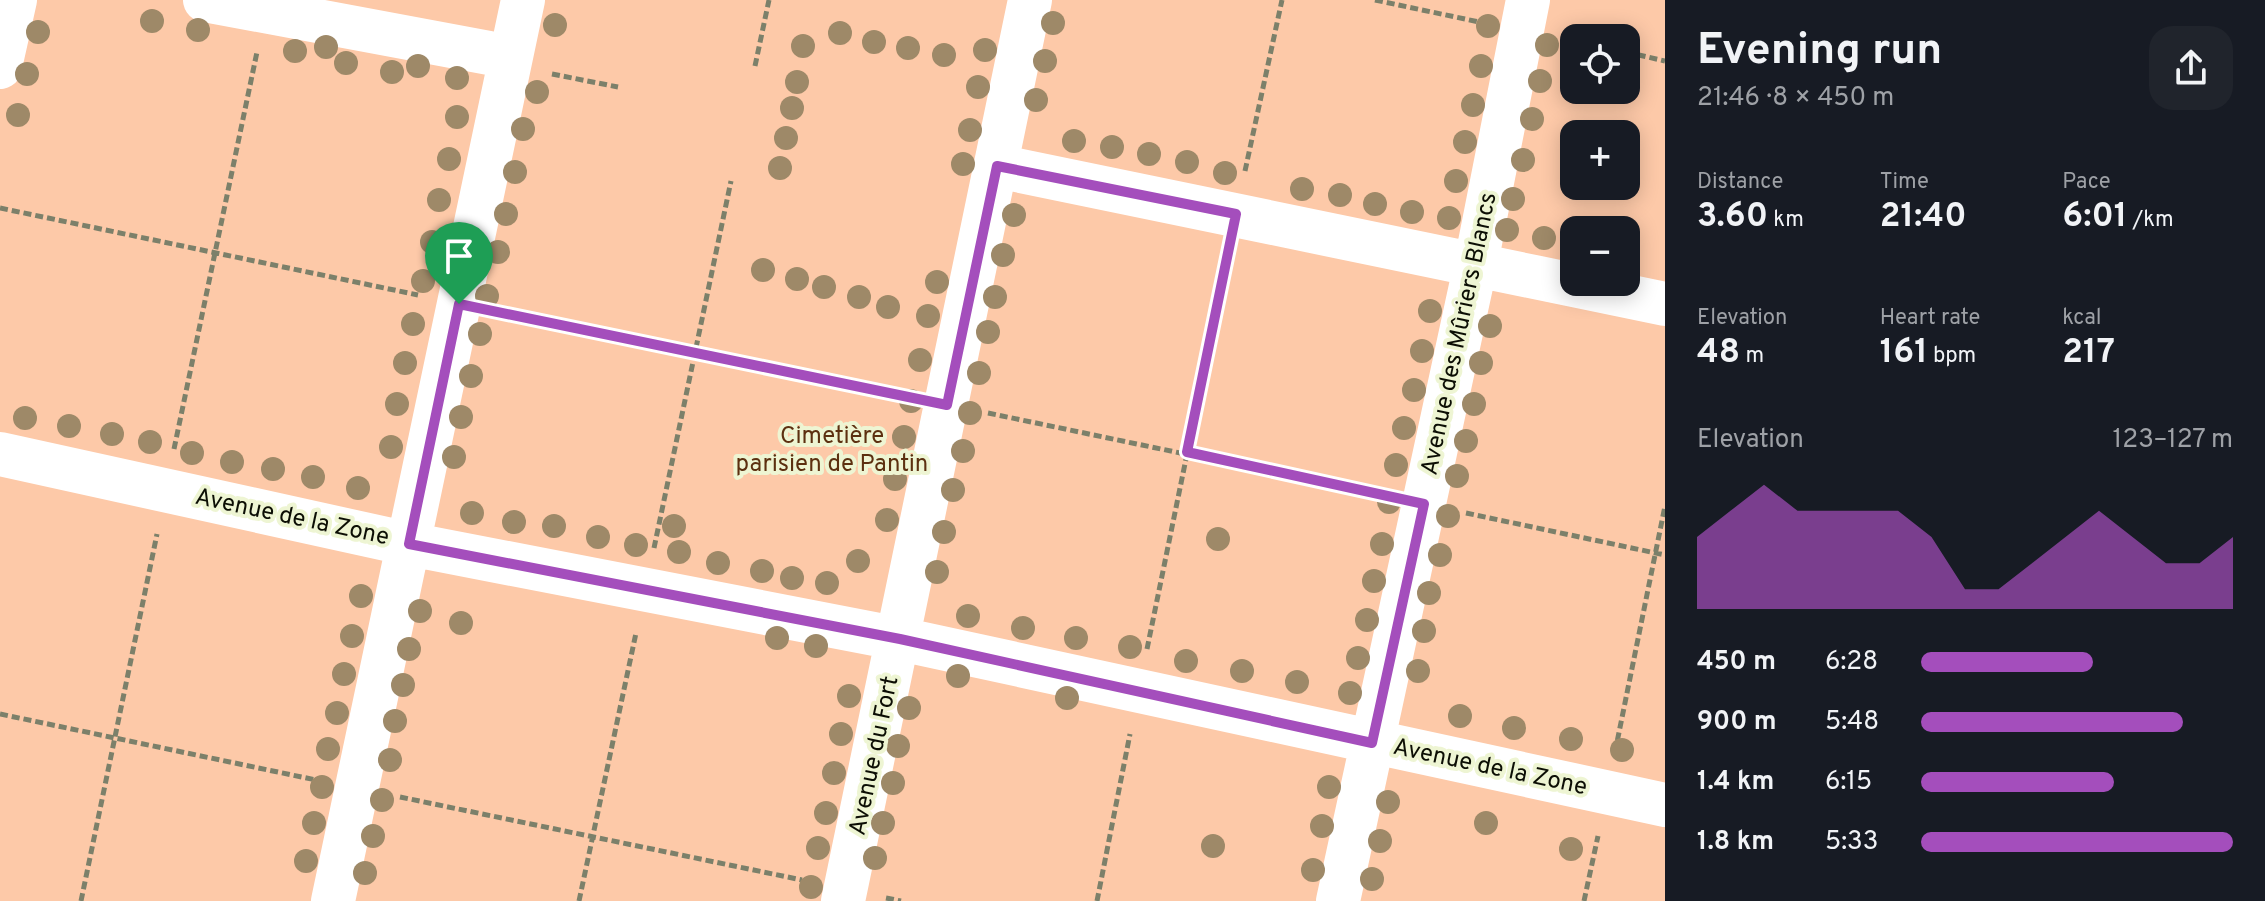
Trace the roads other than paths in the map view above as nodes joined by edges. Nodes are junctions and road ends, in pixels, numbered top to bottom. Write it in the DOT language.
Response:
graph roads {
  1 [pos="15,0"];
  2 [pos="205,0"];
  3 [pos="523,0"];
  4 [pos="1030,0"];
  5 [pos="1525,15"];
  6 [pos="510,62"];
  7 [pos="0,67"];
  8 [pos="997,166"];
  9 [pos="1476,263"];
  10 [pos="1665,304"];
  11 [pos="0,454"];
  12 [pos="409,544"];
  13 [pos="900,639"];
  14 [pos="1372,743"];
  15 [pos="1665,805"];
  16 [pos="844,895"];
  17 [pos="333,901"];
  18 [pos="1338,901"];
  1 -- 7 [label="lane"];
  2 -- 6 [label="lane"];
  3 -- 6 [label="lane"];
  4 -- 8 [label="lane, Avenue du Fort"];
  5 -- 9 [label="lane, Avenue des Mûriers Blancs"];
  6 -- 12 [label="lane"];
  8 -- 9 [label="lane"];
  8 -- 13 [label="lane, Avenue du Fort"];
  9 -- 10 [label="lane"];
  9 -- 14 [label="lane, Avenue des Mûriers Blancs"];
  11 -- 12 [label="lane, Avenue de la Zone"];
  12 -- 13 [label="lane, Avenue de la Zone"];
  12 -- 17 [label="lane"];
  13 -- 14 [label="lane, Avenue de la Zone"];
  13 -- 16 [label="lane, Avenue du Fort"];
  14 -- 15 [label="lane, Avenue de la Zone"];
  14 -- 18 [label="lane, Avenue des Mûriers Blancs"];
}
